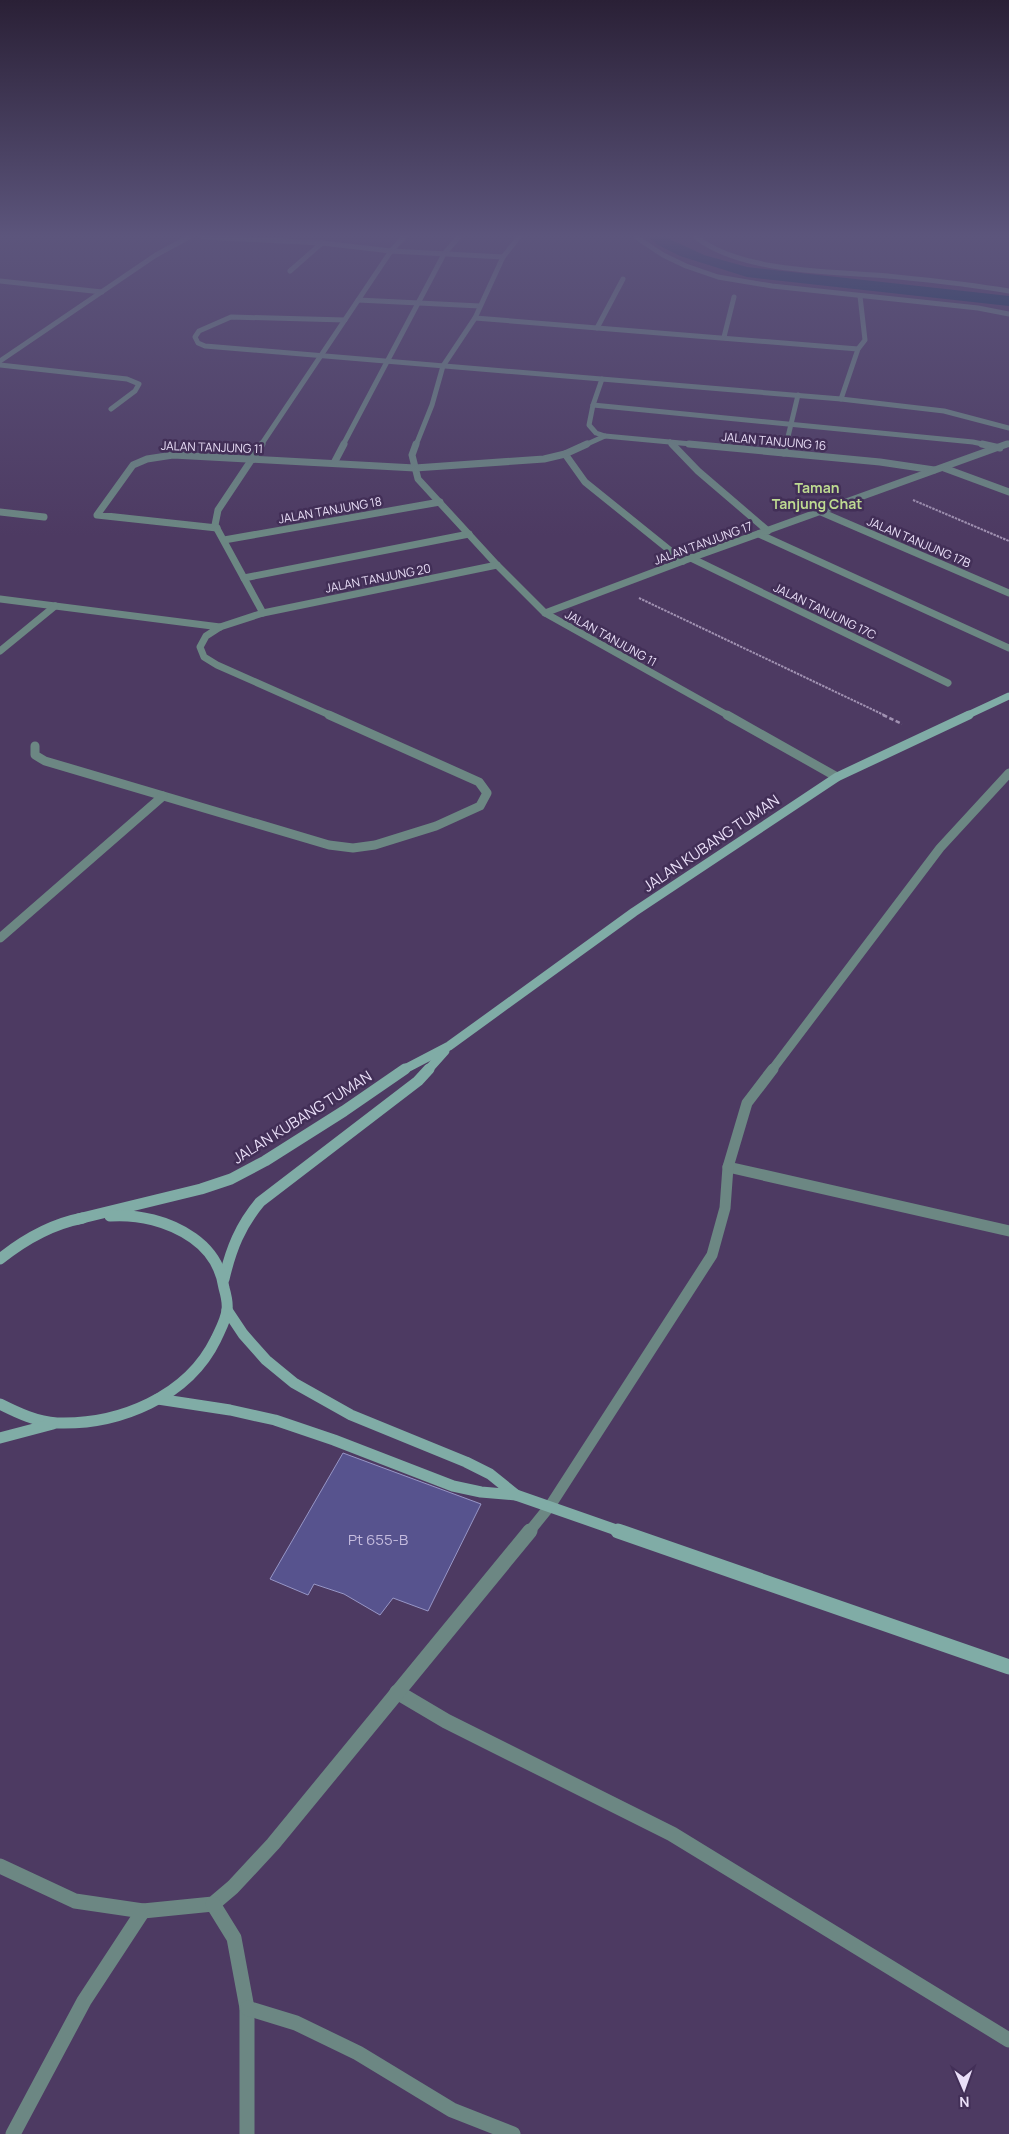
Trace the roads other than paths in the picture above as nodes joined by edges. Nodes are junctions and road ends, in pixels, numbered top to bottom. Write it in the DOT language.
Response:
graph roads {
  1 [pos="38,337"];
  2 [pos="195,337"];
  3 [pos="333,337"];
  4 [pos="400,337"];
  5 [pos="463,337"];
  6 [pos="718,337"];
  7 [pos="724,337"];
  8 [pos="865,337"];
  9 [pos="858,349"];
  10 [pos="320,356"];
  11 [pos="386,361"];
  12 [pos="0,363"];
  13 [pos="443,366"];
  14 [pos="602,379"];
  15 [pos="798,395"];
  16 [pos="841,399"];
  17 [pos="593,405"];
  18 [pos="111,409"];
  19 [pos="791,423"];
  20 [pos="1009,428"];
  21 [pos="605,436"];
  22 [pos="670,442"];
  23 [pos="1009,443"];
  24 [pos="1000,448"];
  25 [pos="784,453"];
  26 [pos="565,454"];
  27 [pos="251,459"];
  28 [pos="334,463"];
  29 [pos="415,468"];
  30 [pos="942,469"];
  31 [pos="1009,492"];
  32 [pos="440,502"];
  33 [pos="0,512"];
  34 [pos="821,512"];
  35 [pos="44,516"];
  36 [pos="217,528"];
  37 [pos="768,531"];
  38 [pos="469,534"];
  39 [pos="759,534"];
  40 [pos="224,540"];
  41 [pos="692,558"];
  42 [pos="683,562"];
  43 [pos="497,565"];
  44 [pos="244,578"];
  45 [pos="1009,594"];
  46 [pos="0,599"];
  47 [pos="55,606"];
  48 [pos="263,613"];
  49 [pos="545,613"];
  50 [pos="220,627"];
  51 [pos="1009,648"];
  52 [pos="0,651"];
  53 [pos="948,684"];
  54 [pos="1009,696"];
  55 [pos="35,746"];
  56 [pos="1009,773"];
  57 [pos="837,777"];
  58 [pos="163,796"];
  59 [pos="0,938"];
  60 [pos="449,1046"];
  61 [pos="728,1167"];
  62 [pos="78,1219"];
  63 [pos="1009,1231"];
  64 [pos="0,1259"];
  65 [pos="224,1278"];
  66 [pos="226,1310"];
  67 [pos="158,1399"];
  68 [pos="0,1404"];
  69 [pos="56,1423"];
  70 [pos="0,1438"];
  71 [pos="516,1495"];
  72 [pos="550,1506"];
  73 [pos="1009,1667"];
  74 [pos="397,1692"];
  75 [pos="0,1866"];
  76 [pos="213,1904"];
  77 [pos="143,1910"];
  78 [pos="247,2008"];
  79 [pos="1009,2040"];
  80 [pos="13,2134"];
  81 [pos="247,2134"];
  82 [pos="513,2134"];
  1 -- 12 [label="street"];
  2 -- 10 [label="street"];
  3 -- 10 [label="street"];
  4 -- 11 [label="street"];
  5 -- 13 [label="street"];
  6 -- 7 [label="street"];
  7 -- 9 [label="street"];
  8 -- 9 [label="street"];
  9 -- 16 [label="street"];
  10 -- 11 [label="street"];
  10 -- 27 [label="street"];
  11 -- 13 [label="street"];
  11 -- 28 [label="street"];
  12 -- 18 [label="street"];
  13 -- 14 [label="street"];
  13 -- 29 [label="street"];
  14 -- 15 [label="street"];
  14 -- 17 [label="street"];
  15 -- 16 [label="street"];
  15 -- 19 [label="street"];
  16 -- 20 [label="street"];
  17 -- 19 [label="street"];
  17 -- 21 [label="street"];
  19 -- 24 [label="street"];
  19 -- 25 [label="street"];
  21 -- 22 [label="street, JALAN TANJUNG 16"];
  21 -- 26 [label="street"];
  22 -- 25 [label="street, JALAN TANJUNG 16"];
  22 -- 37 [label="street"];
  23 -- 24 [label="street, JALAN TANJUNG 17"];
  24 -- 30 [label="street, JALAN TANJUNG 17"];
  25 -- 30 [label="street, JALAN TANJUNG 16"];
  26 -- 29 [label="street"];
  26 -- 42 [label="street"];
  27 -- 28 [label="street, JALAN TANJUNG 11"];
  27 -- 36 [label="street"];
  27 -- 36 [label="street, JALAN TANJUNG 11"];
  28 -- 29 [label="street, JALAN TANJUNG 11"];
  29 -- 32 [label="street, JALAN TANJUNG 11"];
  30 -- 31 [label="street"];
  30 -- 34 [label="street, JALAN TANJUNG 17"];
  32 -- 38 [label="street, JALAN TANJUNG 11"];
  32 -- 40 [label="street, JALAN TANJUNG 18"];
  33 -- 35 [label="street"];
  34 -- 37 [label="street, JALAN TANJUNG 17"];
  34 -- 45 [label="street, JALAN TANJUNG 17B"];
  36 -- 40 [label="street"];
  37 -- 39 [label="street, JALAN TANJUNG 17"];
  38 -- 43 [label="street, JALAN TANJUNG 11"];
  38 -- 44 [label="street"];
  39 -- 41 [label="street, JALAN TANJUNG 17"];
  39 -- 51 [label="street"];
  40 -- 44 [label="street"];
  41 -- 42 [label="street, JALAN TANJUNG 17"];
  41 -- 53 [label="street, JALAN TANJUNG 17C"];
  42 -- 49 [label="street, JALAN TANJUNG 17"];
  43 -- 48 [label="street, JALAN TANJUNG 20"];
  43 -- 49 [label="street, JALAN TANJUNG 11"];
  44 -- 48 [label="street"];
  46 -- 47 [label="street"];
  47 -- 50 [label="street"];
  47 -- 52 [label="street"];
  48 -- 50 [label="street, JALAN TANJUNG 20"];
  49 -- 57 [label="street, JALAN TANJUNG 11"];
  50 -- 58 [label="street"];
  54 -- 57 [label="main road, JALAN KUBANG TUMAN"];
  55 -- 58 [label="street"];
  56 -- 61 [label="street"];
  57 -- 60 [label="main road, JALAN KUBANG TUMAN"];
  58 -- 59 [label="street"];
  60 -- 62 [label="main road, JALAN KUBANG TUMAN"];
  60 -- 65 [label="main road, JALAN KUBANG TUMAN"];
  61 -- 63 [label="street"];
  61 -- 72 [label="street"];
  62 -- 64 [label="main road"];
  62 -- 65 [label="main road"];
  65 -- 66 [label="main road"];
  66 -- 67 [label="main road"];
  66 -- 71 [label="main road"];
  67 -- 69 [label="main road"];
  67 -- 71 [label="main road"];
  68 -- 69 [label="main road"];
  69 -- 70 [label="main road"];
  71 -- 72 [label="main road"];
  72 -- 73 [label="main road"];
  72 -- 74 [label="street"];
  74 -- 76 [label="street"];
  74 -- 79 [label="street"];
  75 -- 77 [label="street"];
  76 -- 77 [label="street"];
  76 -- 78 [label="street"];
  77 -- 80 [label="street"];
  78 -- 81 [label="street"];
  78 -- 82 [label="street"];
}
